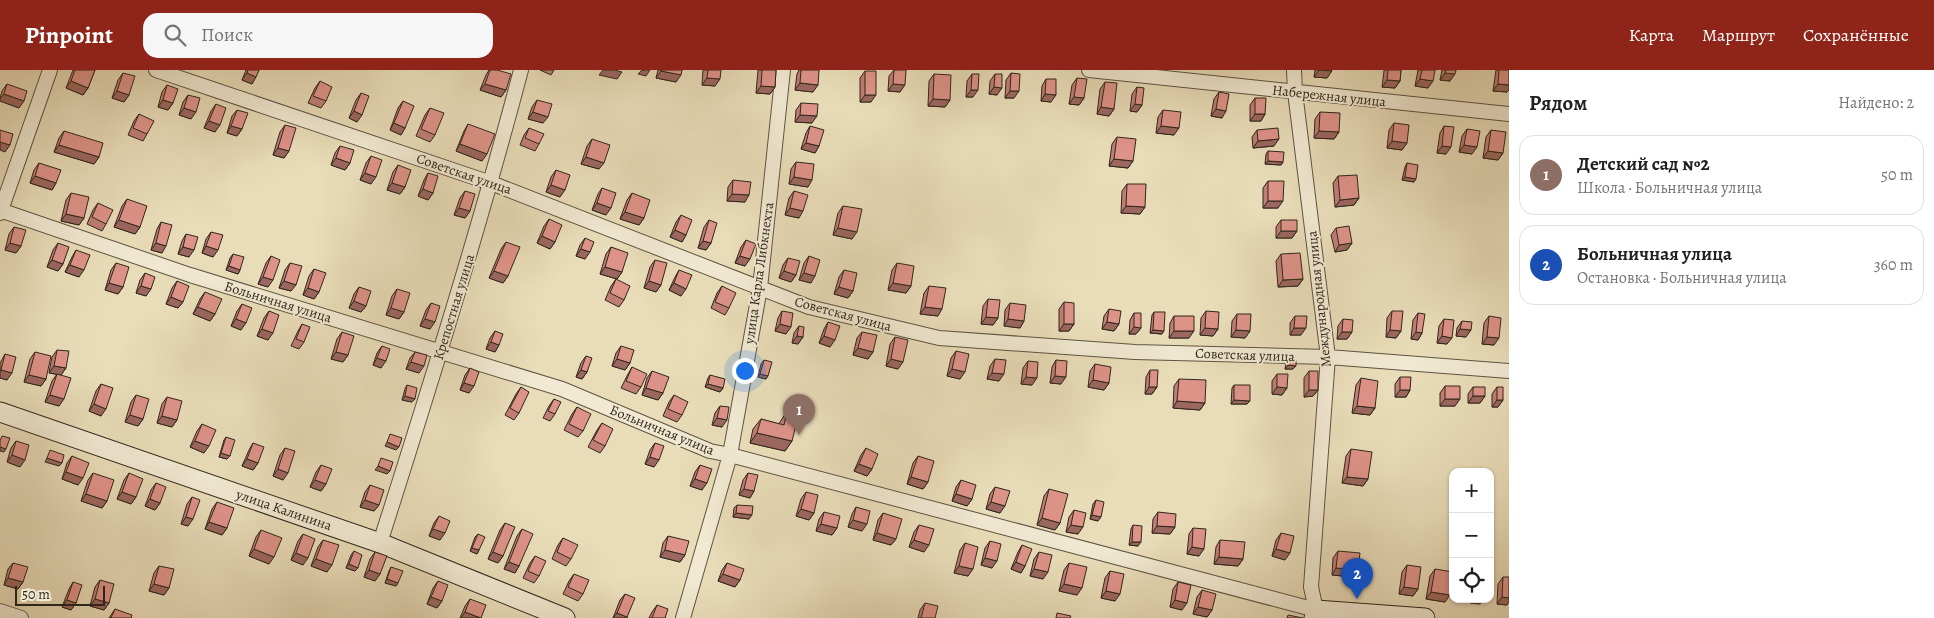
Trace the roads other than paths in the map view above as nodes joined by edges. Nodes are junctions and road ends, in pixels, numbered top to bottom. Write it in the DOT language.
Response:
graph roads {
  1 [pos="50,70"];
  2 [pos="156,70"];
  3 [pos="521,70"];
  4 [pos="783,70"];
  5 [pos="1089,70"];
  6 [pos="1294,70"];
  7 [pos="1295,92"];
  8 [pos="1509,114"];
  9 [pos="491,183"];
  10 [pos="0,211"];
  11 [pos="760,288"];
  12 [pos="440,352"];
  13 [pos="1328,357"];
  14 [pos="1509,371"];
  15 [pos="0,412"];
  16 [pos="730,455"];
  17 [pos="380,543"];
  18 [pos="0,611"];
  19 [pos="1315,614"];
  20 [pos="21,618"];
  21 [pos="565,618"];
  22 [pos="683,618"];
  23 [pos="1425,618"];
  1 -- 10 [label="street"];
  2 -- 9 [label="street, Советская улица"];
  3 -- 9 [label="street, Крепостная улица"];
  4 -- 11 [label="street, улица Карла Либкнехта"];
  5 -- 7 [label="street, Набережная улица"];
  6 -- 7 [label="street, Международная улица"];
  7 -- 8 [label="street, Набережная улица"];
  7 -- 13 [label="street, Международная улица"];
  9 -- 11 [label="street, Советская улица"];
  9 -- 12 [label="street, Крепостная улица"];
  10 -- 12 [label="street, Больничная улица"];
  11 -- 13 [label="street, Советская улица"];
  11 -- 16 [label="street, улица Карла Либкнехта"];
  12 -- 16 [label="street, Больничная улица"];
  12 -- 17 [label="street, Крепостная улица"];
  13 -- 14 [label="street, Советская улица"];
  13 -- 19 [label="street, Международная улица"];
  15 -- 17 [label="street, улица Калинина"];
  16 -- 19 [label="street, Больничная улица"];
  16 -- 22 [label="street, улица Карла Либкнехта"];
  17 -- 21 [label="street, улица Калинина"];
  18 -- 20 [label="street"];
  19 -- 23 [label="street, Больничная улица"];
}
